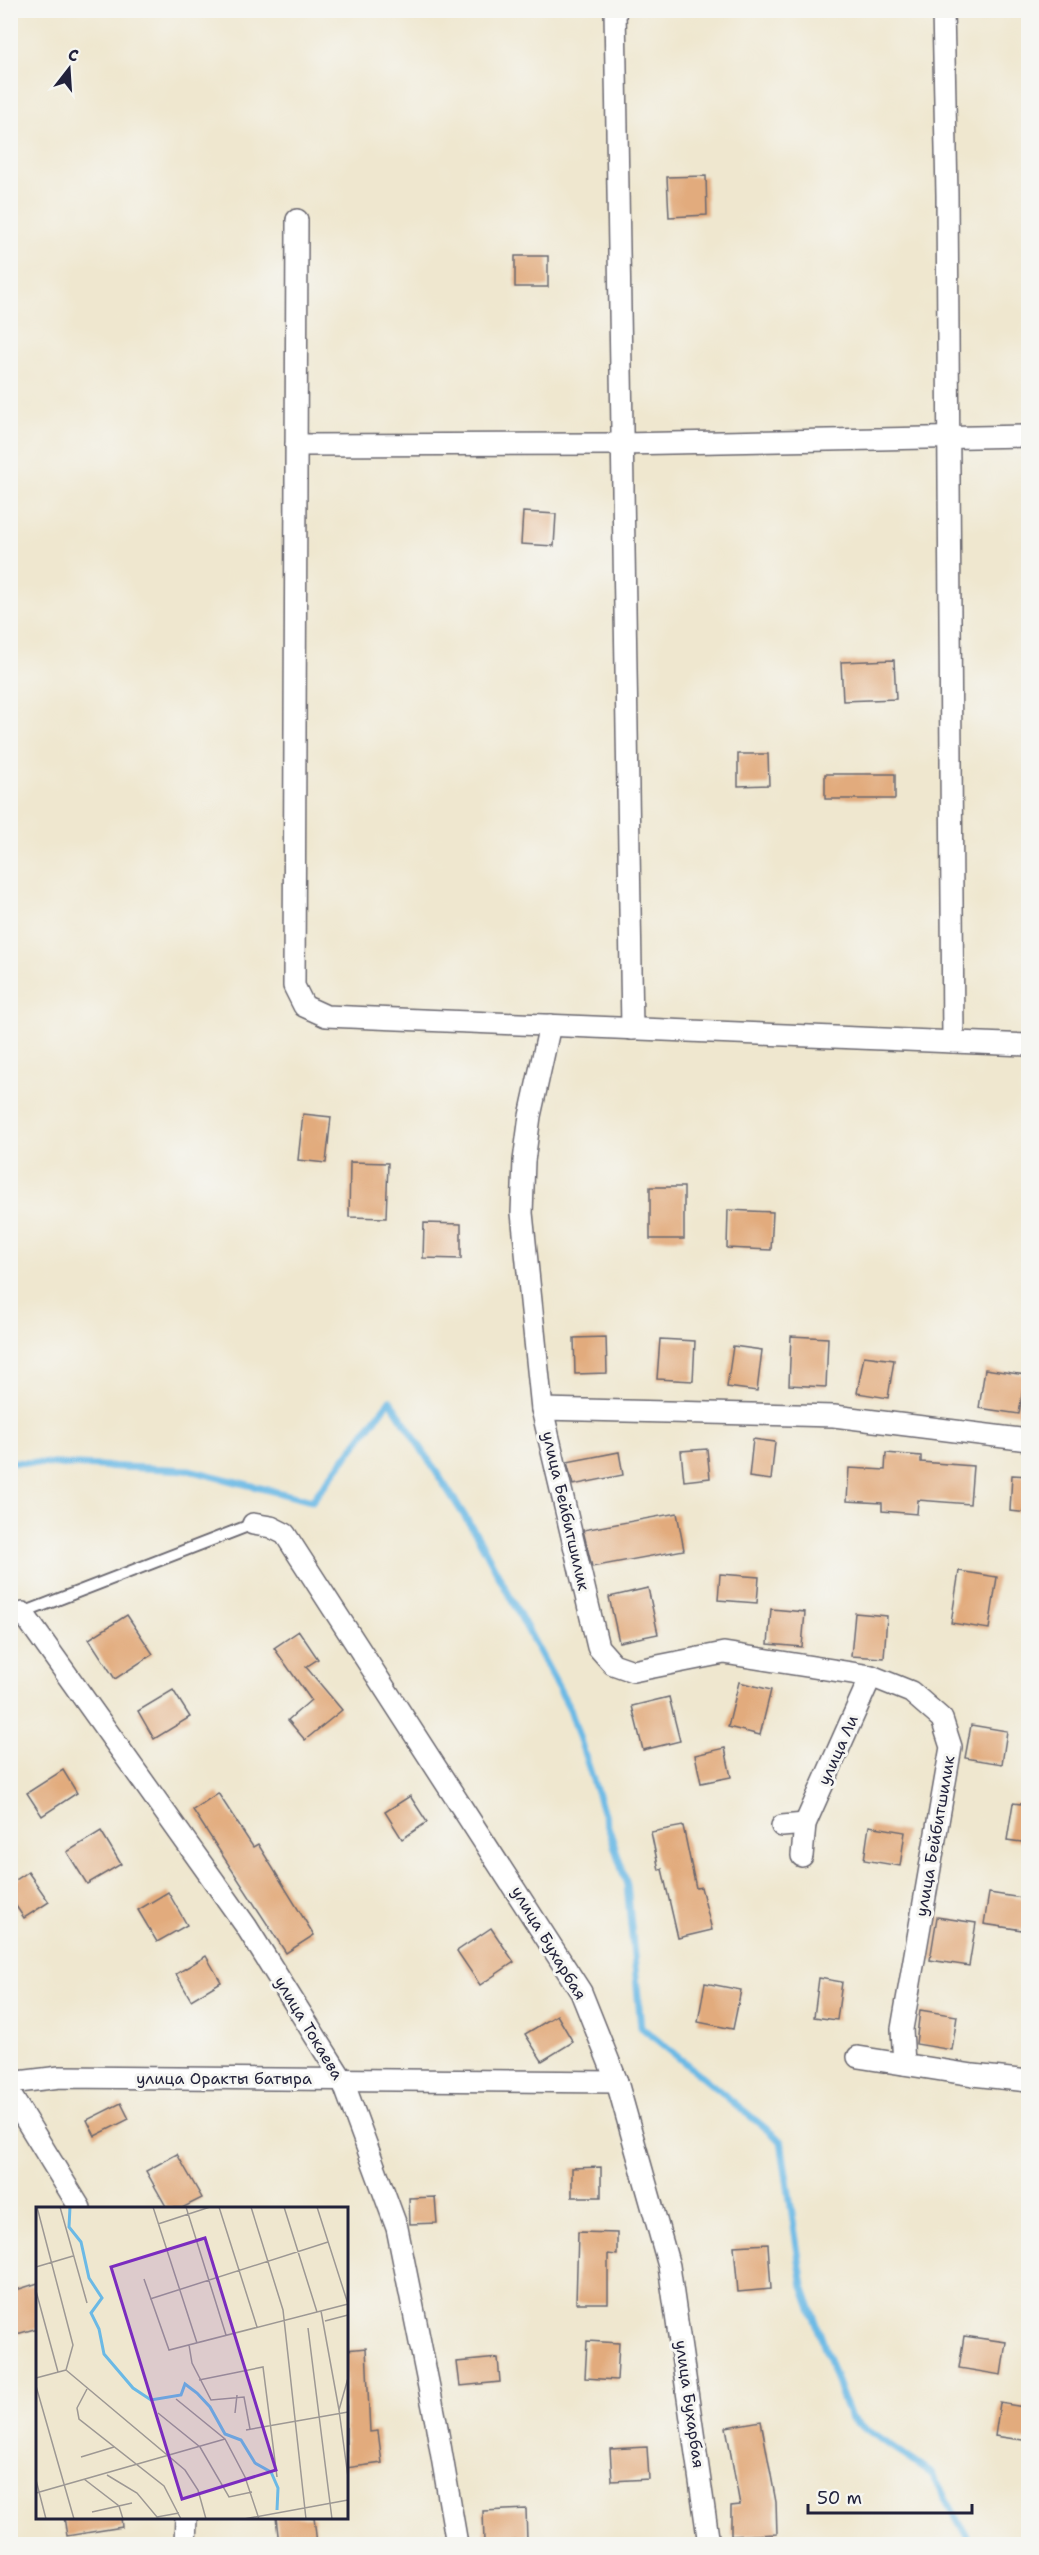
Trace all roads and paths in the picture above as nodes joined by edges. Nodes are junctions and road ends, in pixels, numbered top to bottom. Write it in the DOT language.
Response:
graph roads {
  1 [pos="615,10"];
  2 [pos="943,10"];
  3 [pos="297,220"];
  4 [pos="1029,436"];
  5 [pos="948,438"];
  6 [pos="622,444"];
  7 [pos="296,445"];
  8 [pos="550,1025"];
  9 [pos="632,1029"];
  10 [pos="953,1042"];
  11 [pos="1029,1045"];
  12 [pos="542,1409"];
  13 [pos="1029,1440"];
  14 [pos="253,1524"];
  15 [pos="17,1616"];
  16 [pos="871,1676"];
  17 [pos="805,1824"];
  18 [pos="782,1826"];
  19 [pos="802,1856"];
  20 [pos="858,2057"];
  21 [pos="904,2064"];
  22 [pos="342,2079"];
  23 [pos="1029,2081"];
  24 [pos="617,2082"];
  25 [pos="10,2084"];
  26 [pos="10,2094"];
  27 [pos="79,2207"];
  28 [pos="186,2519"];
  29 [pos="185,2544"];
  30 [pos="456,2544"];
  31 [pos="709,2544"];
  1 -- 6 [label="street"];
  2 -- 5 [label="street"];
  3 -- 7 [label="street"];
  4 -- 5 [label="street"];
  5 -- 6 [label="street"];
  5 -- 10 [label="street"];
  6 -- 7 [label="street"];
  6 -- 9 [label="street"];
  7 -- 8 [label="street"];
  8 -- 9 [label="street"];
  8 -- 12 [label="street, улица Бейбитшилик"];
  9 -- 10 [label="street"];
  10 -- 11 [label="street"];
  12 -- 13 [label="street"];
  12 -- 16 [label="street, улица Бейбитшилик"];
  14 -- 15 [label="lane"];
  14 -- 24 [label="street, улица Бухарбая"];
  15 -- 22 [label="street, улица Токаева"];
  16 -- 17 [label="street, улица Ли"];
  16 -- 21 [label="street, улица Бейбитшилик"];
  17 -- 18 [label="street"];
  17 -- 19 [label="street, улица Ли"];
  20 -- 21 [label="street"];
  21 -- 23 [label="street"];
  22 -- 24 [label="street, улица Оракты батыра"];
  22 -- 25 [label="street, улица Оракты батыра"];
  22 -- 30 [label="street, улица Токаева"];
  24 -- 31 [label="street, улица Бухарбая"];
  26 -- 27 [label="street"];
  28 -- 29 [label="street"];
}
